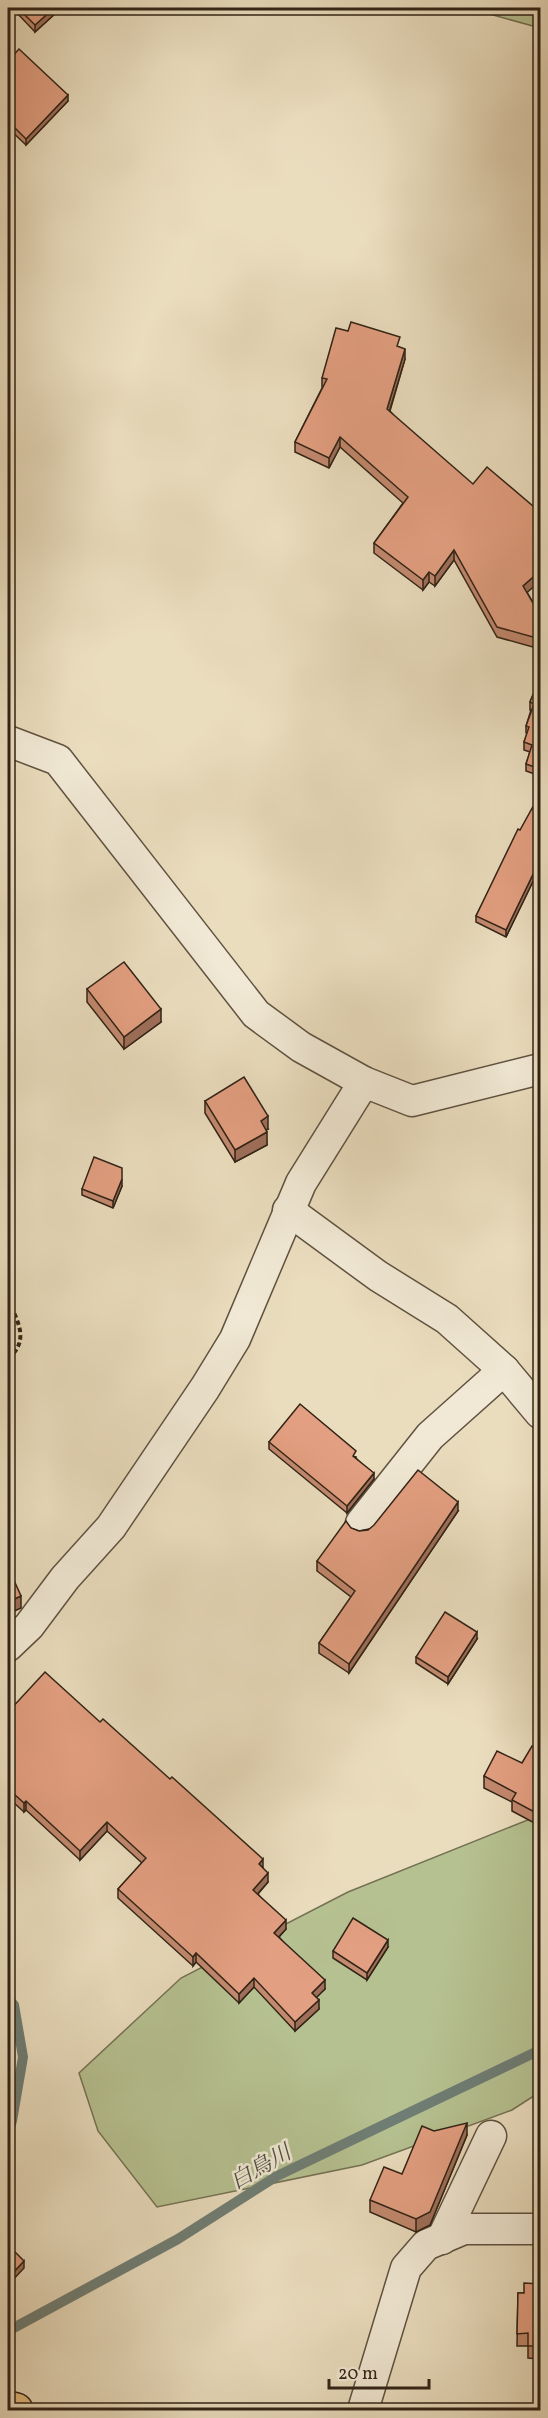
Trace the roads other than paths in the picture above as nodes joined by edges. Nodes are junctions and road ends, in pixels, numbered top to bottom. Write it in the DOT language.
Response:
graph roads {
  1 [pos="8,741"];
  2 [pos="540,1069"];
  3 [pos="364,1082"];
  4 [pos="288,1210"];
  5 [pos="504,1370"];
  6 [pos="540,1413"];
  7 [pos="361,1523"];
  8 [pos="8,1646"];
  9 [pos="491,2136"];
  10 [pos="540,2229"];
  11 [pos="442,2239"];
  12 [pos="8,2408"];
  13 [pos="16,2410"];
  14 [pos="363,2410"];
  1 -- 3 [label="street"];
  2 -- 3 [label="street"];
  3 -- 4 [label="street"];
  4 -- 5 [label="street"];
  4 -- 8 [label="street"];
  5 -- 6 [label="street"];
  5 -- 7 [label="street"];
  9 -- 11 [label="street"];
  10 -- 11 [label="street"];
  11 -- 14 [label="street"];
  12 -- 13 [label="highway"];
}
